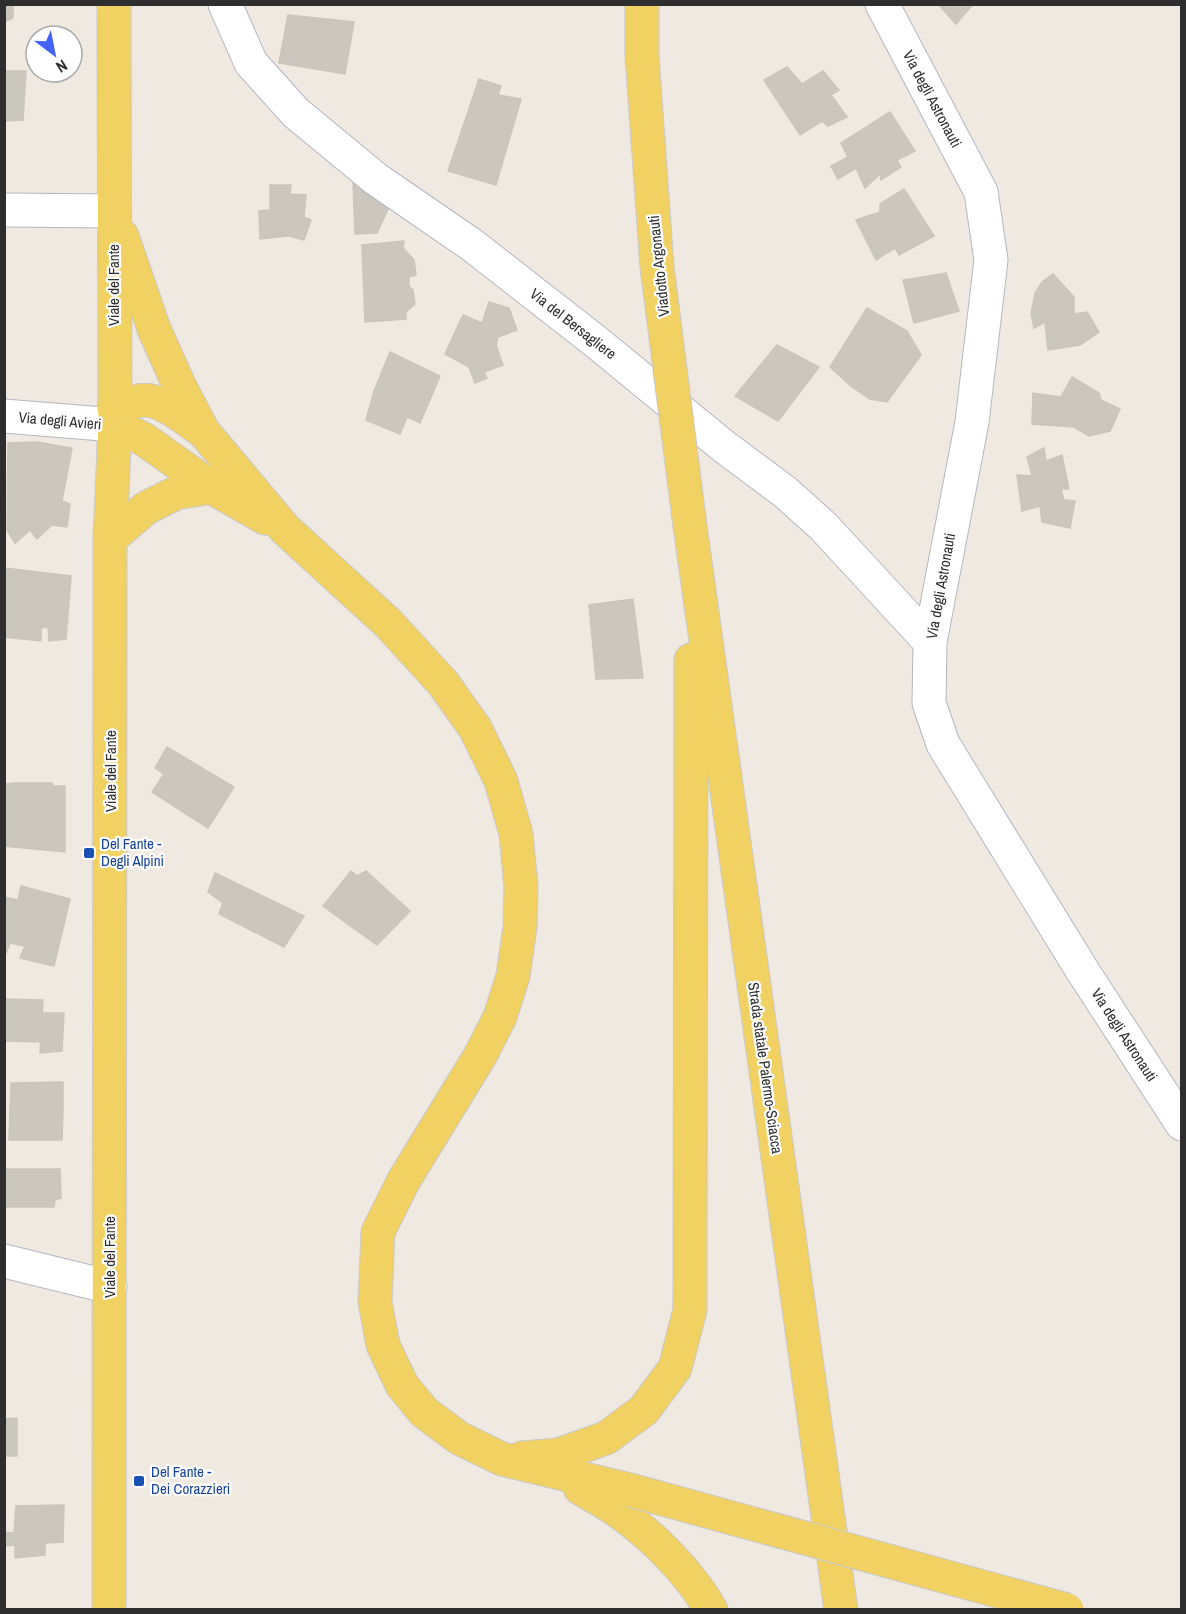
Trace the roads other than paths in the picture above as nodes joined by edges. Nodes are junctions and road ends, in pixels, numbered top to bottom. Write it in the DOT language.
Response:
graph roads {
  1 [pos="114,4"];
  2 [pos="225,4"];
  3 [pos="642,4"];
  4 [pos="882,4"];
  5 [pos="4,210"];
  6 [pos="114,211"];
  7 [pos="4,416"];
  8 [pos="114,417"];
  9 [pos="203,431"];
  10 [pos="210,487"];
  11 [pos="690,526"];
  12 [pos="285,529"];
  13 [pos="110,539"];
  14 [pos="930,642"];
  15 [pos="1182,1124"];
  16 [pos="4,1261"];
  17 [pos="110,1287"];
  18 [pos="502,1459"];
  19 [pos="625,1501"];
  20 [pos="836,1570"];
  21 [pos="109,1610"];
  22 [pos="711,1610"];
  23 [pos="841,1610"];
  24 [pos="849,1610"];
  25 [pos="1067,1610"];
  1 -- 6 [label="main road, Viale del Fante"];
  2 -- 14 [label="street, Via del Bersagliere"];
  3 -- 11 [label="main road, Viadotto Argonauti, bridge"];
  4 -- 14 [label="street, Via degli Astronauti"];
  5 -- 6 [label="street"];
  6 -- 8 [label="main road, Viale del Fante"];
  6 -- 9 [label="main road"];
  7 -- 8 [label="street, Via degli Avieri"];
  8 -- 9 [label="main road"];
  8 -- 10 [label="main road"];
  8 -- 13 [label="main road, Viale del Fante"];
  9 -- 12 [label="main road"];
  10 -- 12 [label="main road"];
  10 -- 13 [label="main road"];
  11 -- 18 [label="main road"];
  11 -- 20 [label="main road, Strada statale Palermo-Sciacca"];
  12 -- 18 [label="main road"];
  13 -- 17 [label="main road, Viale del Fante"];
  14 -- 15 [label="street, Via degli Astronauti"];
  16 -- 17 [label="street"];
  17 -- 21 [label="main road, Viale del Fante"];
  18 -- 19 [label="main road"];
  19 -- 22 [label="main road"];
  19 -- 25 [label="main road, bridge"];
  20 -- 23 [label="main road, Strada statale Palermo-Sciacca"];
  20 -- 24 [label="main road"];
}
